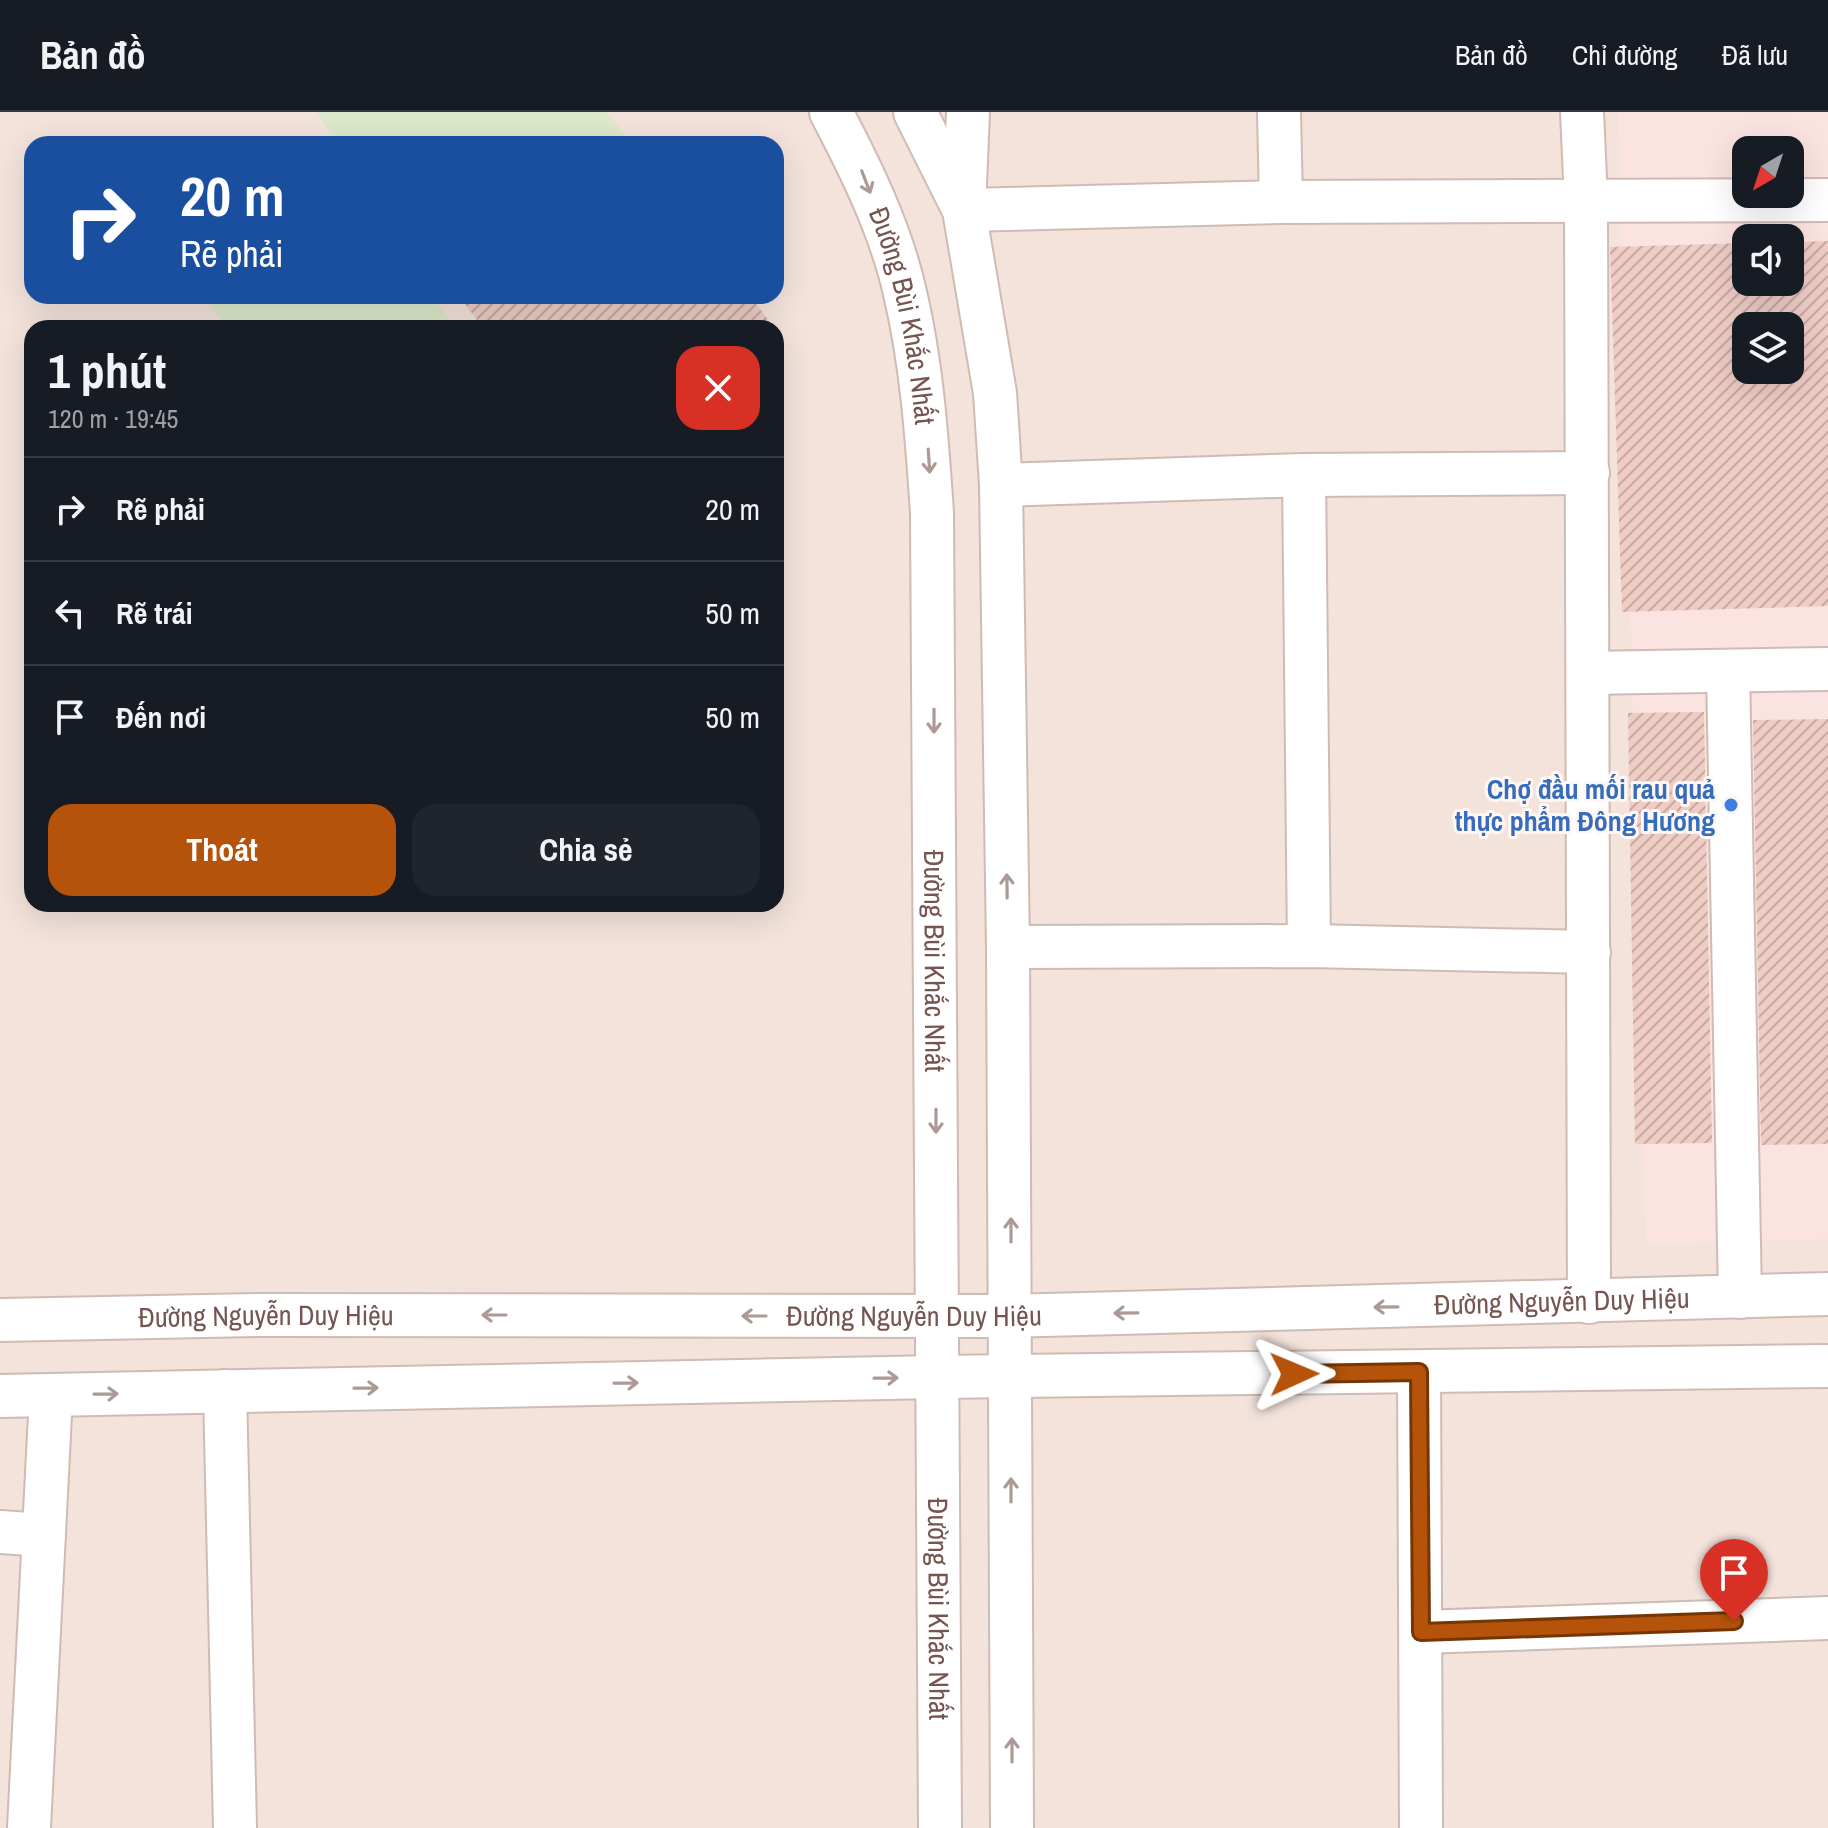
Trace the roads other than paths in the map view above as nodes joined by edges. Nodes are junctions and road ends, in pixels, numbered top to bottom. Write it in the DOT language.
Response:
graph roads {
  1 [pos="831,112"];
  2 [pos="915,112"];
  3 [pos="968,112"];
  4 [pos="1279,112"];
  5 [pos="1582,112"];
  6 [pos="1828,200"];
  7 [pos="1586,201"];
  8 [pos="1281,202"];
  9 [pos="964,210"];
  10 [pos="1588,473"];
  11 [pos="1304,475"];
  12 [pos="1001,485"];
  13 [pos="1828,669"];
  14 [pos="1728,671"];
  15 [pos="1588,673"];
  16 [pos="1309,946"];
  17 [pos="1008,947"];
  18 [pos="1589,952"];
  19 [pos="1828,1294"];
  20 [pos="1740,1297"];
  21 [pos="1589,1302"];
  22 [pos="937,1316"];
  23 [pos="1011,1316"];
  24 [pos="0,1320"];
  25 [pos="1828,1366"];
  26 [pos="1419,1372"];
  27 [pos="937,1377"];
  28 [pos="1011,1378"];
  29 [pos="225,1391"];
  30 [pos="51,1395"];
  31 [pos="0,1396"];
  32 [pos="0,1532"];
  33 [pos="44,1535"];
  34 [pos="1828,1618"];
  35 [pos="1421,1632"];
  36 [pos="235,1827"];
  37 [pos="29,1828"];
  38 [pos="940,1828"];
  39 [pos="1012,1828"];
  40 [pos="1421,1828"];
  1 -- 22 [label="street, Đường Bùi Khắc Nhất, one-way"];
  2 -- 9 [label="street"];
  3 -- 9 [label="street"];
  4 -- 8 [label="street"];
  5 -- 7 [label="street"];
  6 -- 7 [label="street"];
  7 -- 8 [label="street"];
  7 -- 10 [label="street"];
  8 -- 9 [label="street"];
  9 -- 12 [label="street"];
  10 -- 11 [label="street"];
  10 -- 15 [label="street"];
  11 -- 12 [label="street"];
  11 -- 16 [label="street"];
  17 -- 12 [label="street, one-way"];
  13 -- 14 [label="street"];
  14 -- 15 [label="street"];
  14 -- 20 [label="street"];
  15 -- 18 [label="street"];
  16 -- 17 [label="street"];
  16 -- 18 [label="street"];
  23 -- 17 [label="street, one-way"];
  18 -- 21 [label="street"];
  19 -- 20 [label="street, Đường Nguyễn Duy Hiệu"];
  20 -- 21 [label="street, Đường Nguyễn Duy Hiệu"];
  21 -- 23 [label="street, Đường Nguyễn Duy Hiệu, one-way"];
  22 -- 23 [label="street, Đường Nguyễn Duy Hiệu"];
  22 -- 24 [label="street, Đường Nguyễn Duy Hiệu, one-way"];
  22 -- 27 [label="street, Đường Bùi Khắc Nhất"];
  23 -- 28 [label="street"];
  25 -- 26 [label="street"];
  26 -- 28 [label="street"];
  26 -- 35 [label="street"];
  27 -- 28 [label="street"];
  29 -- 27 [label="street, one-way"];
  27 -- 38 [label="street, Đường Bùi Khắc Nhất"];
  39 -- 28 [label="street, one-way"];
  30 -- 29 [label="street, one-way"];
  29 -- 36 [label="street"];
  30 -- 31 [label="street"];
  30 -- 33 [label="street"];
  32 -- 33 [label="street"];
  33 -- 37 [label="street"];
  34 -- 35 [label="street"];
  35 -- 40 [label="street"];
}
